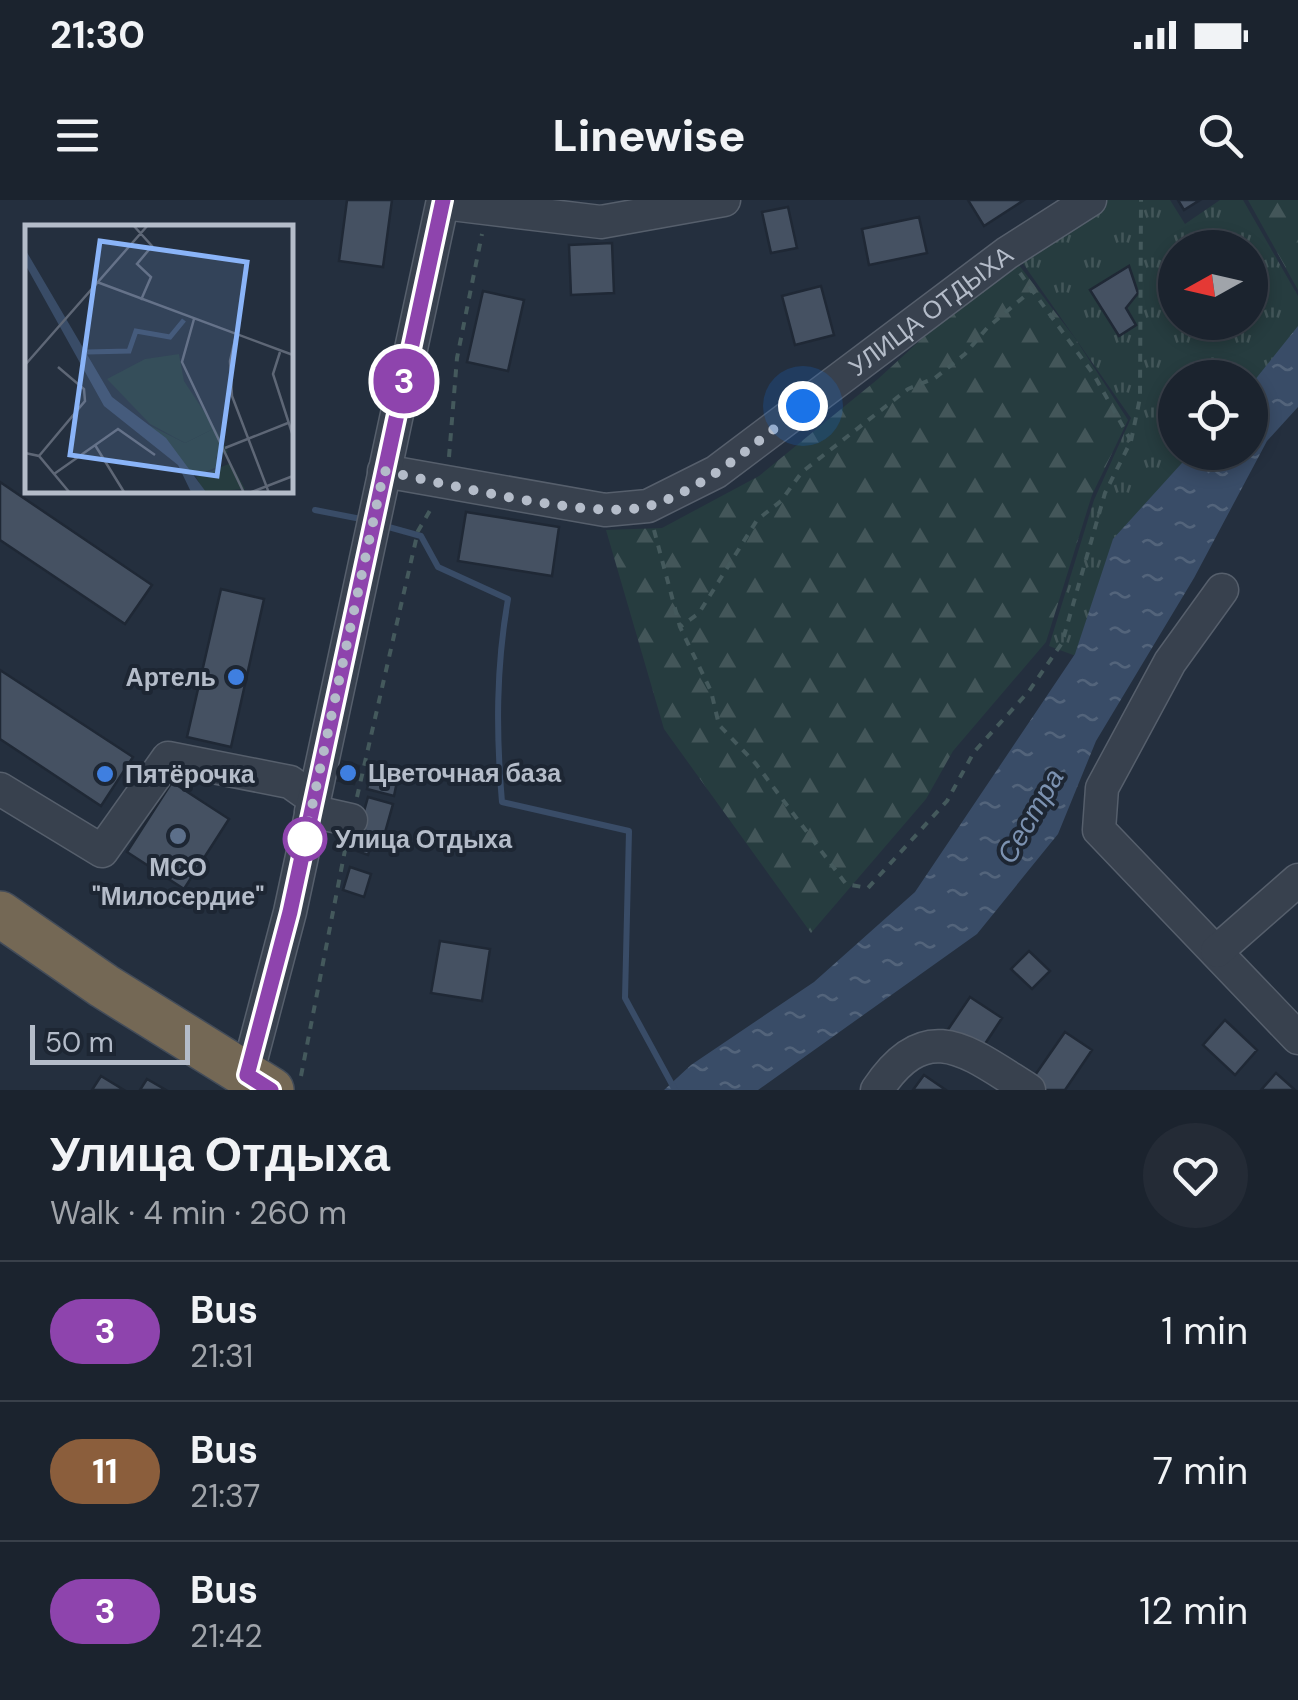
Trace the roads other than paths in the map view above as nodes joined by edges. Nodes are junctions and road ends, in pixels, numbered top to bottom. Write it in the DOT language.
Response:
graph roads {
  1 [pos="724,200"];
  2 [pos="1090,200"];
  3 [pos="443,201"];
  4 [pos="384,471"];
  5 [pos="1222,590"];
  6 [pos="0,790"];
  7 [pos="312,805"];
  8 [pos="351,820"];
  9 [pos="1298,880"];
  10 [pos="0,914"];
  11 [pos="1217,951"];
  12 [pos="1298,1038"];
  13 [pos="259,1083"];
  14 [pos="877,1090"];
  15 [pos="1029,1090"];
  1 -- 3 [label="street"];
  2 -- 4 [label="street, УЛИЦА ОТДЫХА"];
  3 -- 4 [label="street"];
  4 -- 7 [label="street"];
  5 -- 11 [label="street"];
  6 -- 7 [label="street"];
  7 -- 8 [label="street"];
  7 -- 13 [label="street"];
  9 -- 11 [label="street"];
  10 -- 13 [label="highway"];
  11 -- 12 [label="street"];
  14 -- 15 [label="street"];
}
